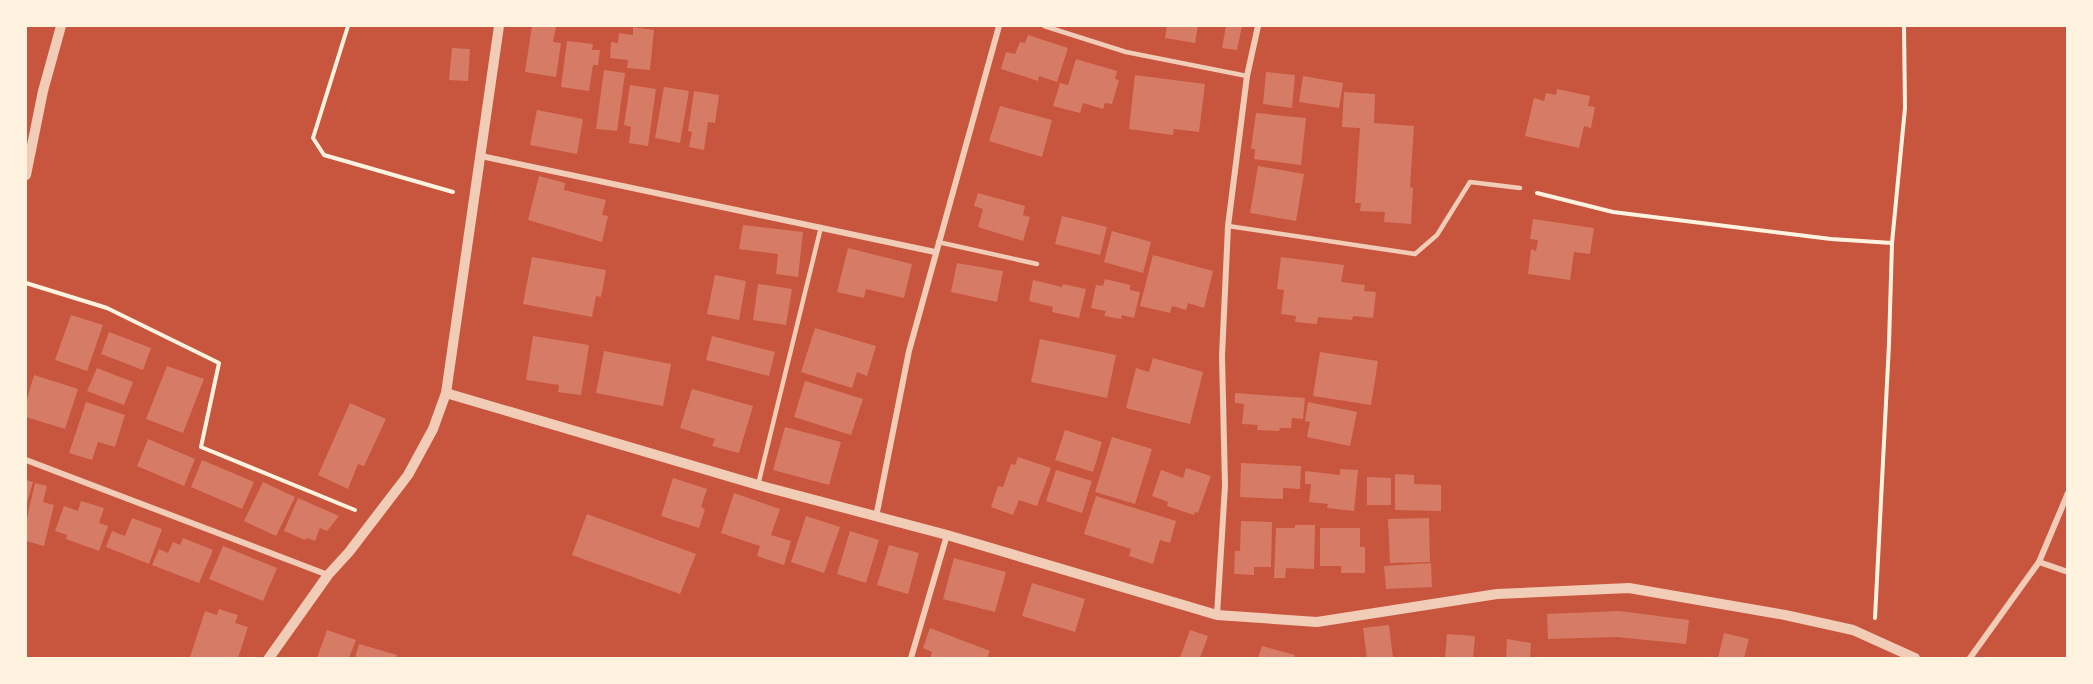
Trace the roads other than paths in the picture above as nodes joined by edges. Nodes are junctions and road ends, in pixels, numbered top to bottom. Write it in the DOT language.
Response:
graph roads {
  1 [pos="61,26"];
  2 [pos="500,26"];
  3 [pos="999,26"];
  4 [pos="1044,26"];
  5 [pos="1258,26"];
  6 [pos="1247,76"];
  7 [pos="482,156"];
  8 [pos="26,175"];
  9 [pos="1520,188"];
  10 [pos="1228,226"];
  11 [pos="821,227"];
  12 [pos="938,242"];
  13 [pos="935,252"];
  14 [pos="1037,264"];
  15 [pos="446,393"];
  16 [pos="26,460"];
  17 [pos="758,485"];
  18 [pos="2067,493"];
  19 [pos="876,518"];
  20 [pos="947,535"];
  21 [pos="2039,562"];
  22 [pos="2067,572"];
  23 [pos="328,575"];
  24 [pos="1218,615"];
  25 [pos="269,658"];
  26 [pos="911,658"];
  27 [pos="1915,658"];
  28 [pos="1970,658"];
  1 -- 8 [label="street"];
  2 -- 7 [label="street"];
  3 -- 12 [label="street"];
  4 -- 6 [label="lane"];
  5 -- 6 [label="street"];
  6 -- 10 [label="street"];
  7 -- 11 [label="street"];
  7 -- 15 [label="street"];
  9 -- 10 [label="lane"];
  10 -- 24 [label="street"];
  11 -- 13 [label="street"];
  11 -- 17 [label="lane"];
  12 -- 13 [label="street"];
  12 -- 14 [label="lane"];
  13 -- 19 [label="street"];
  15 -- 17 [label="street"];
  15 -- 23 [label="street"];
  16 -- 23 [label="street"];
  17 -- 19 [label="street"];
  18 -- 21 [label="street"];
  19 -- 20 [label="street"];
  20 -- 24 [label="street"];
  20 -- 26 [label="street"];
  21 -- 22 [label="street"];
  21 -- 28 [label="street"];
  23 -- 25 [label="street"];
  24 -- 27 [label="street"];
}
